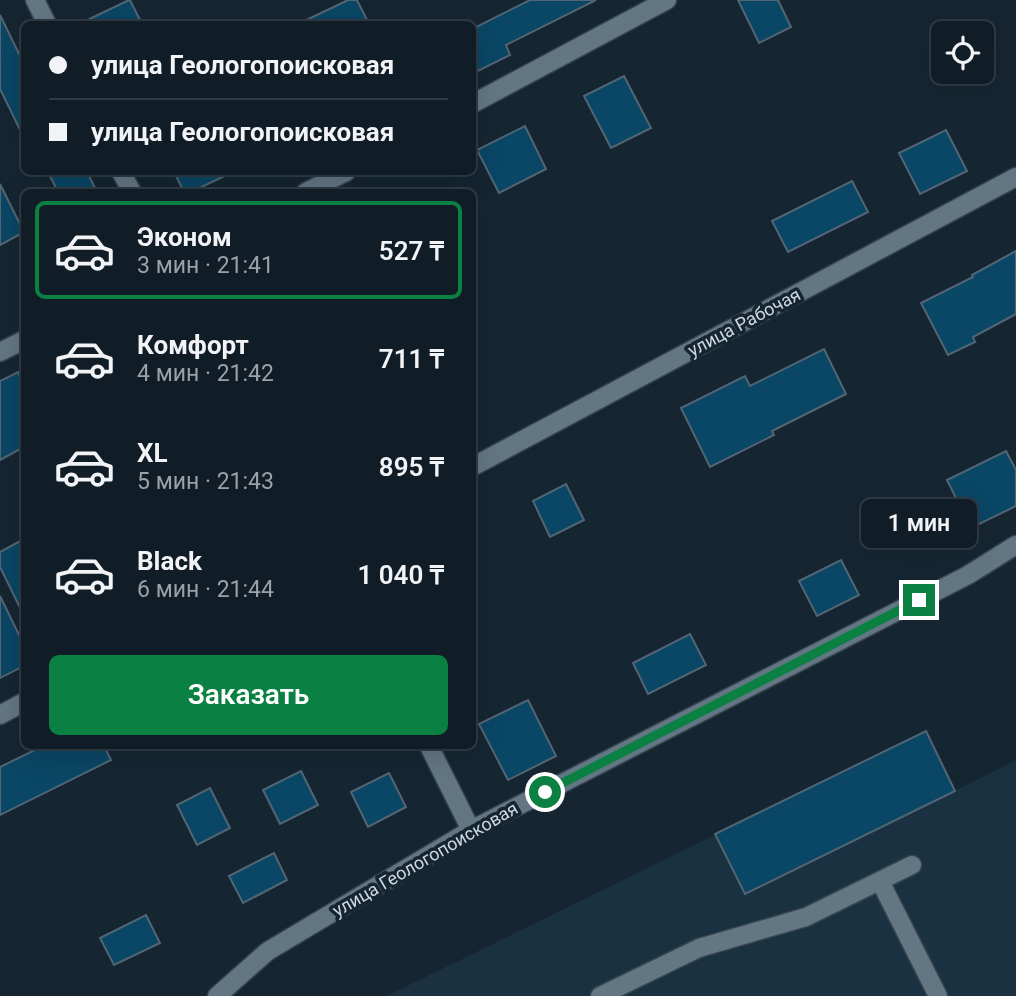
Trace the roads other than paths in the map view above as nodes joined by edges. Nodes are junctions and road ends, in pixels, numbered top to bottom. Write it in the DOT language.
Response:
graph roads {
  1 [pos="35,0"];
  2 [pos="667,0"];
  3 [pos="46,21"];
  4 [pos="476,102"];
  5 [pos="340,175"];
  6 [pos="1016,177"];
  7 [pos="312,189"];
  8 [pos="21,342"];
  9 [pos="0,352"];
  10 [pos="476,465"];
  11 [pos="1016,545"];
  12 [pos="21,704"];
  13 [pos="0,715"];
  14 [pos="430,749"];
  15 [pos="471,830"];
  16 [pos="912,865"];
  17 [pos="880,881"];
  18 [pos="217,996"];
  19 [pos="600,996"];
  20 [pos="938,996"];
  1 -- 3 [label="street"];
  2 -- 4 [label="street"];
  5 -- 7 [label="street"];
  6 -- 10 [label="street, улица Рабочая"];
  8 -- 9 [label="street"];
  11 -- 15 [label="street, улица Геологопоисковая"];
  12 -- 13 [label="street"];
  14 -- 15 [label="street"];
  15 -- 18 [label="street, улица Геологопоисковая"];
  16 -- 17 [label="street"];
  17 -- 19 [label="street"];
  17 -- 20 [label="street"];
}
